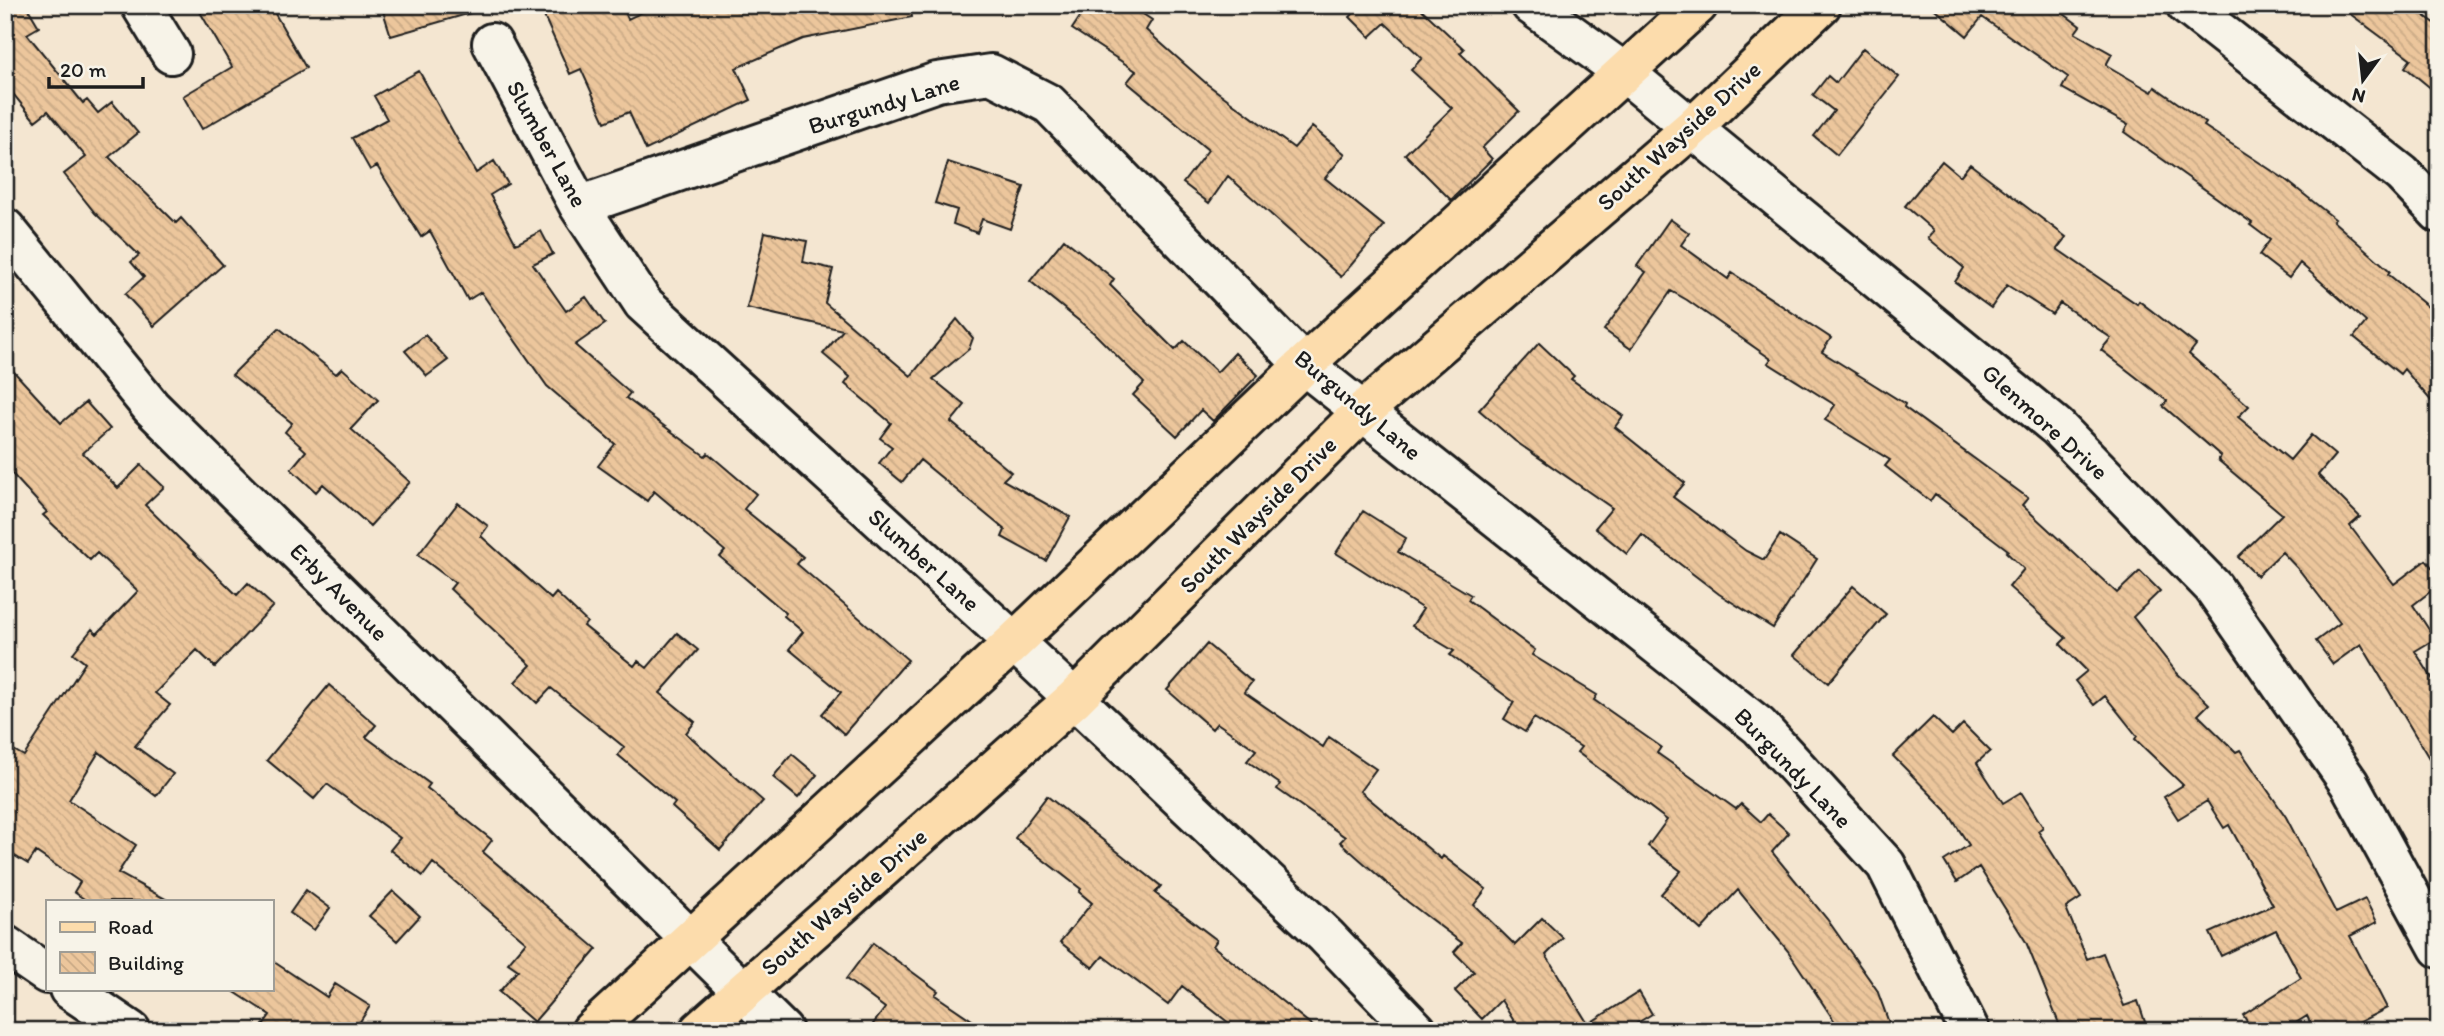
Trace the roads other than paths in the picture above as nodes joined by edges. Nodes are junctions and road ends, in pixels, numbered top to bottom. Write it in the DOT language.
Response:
graph roads {
  1 [pos="141,5"];
  2 [pos="1531,5"];
  3 [pos="1698,5"];
  4 [pos="1821,5"];
  5 [pos="2186,5"];
  6 [pos="492,43"];
  7 [pos="171,54"];
  8 [pos="1625,73"];
  9 [pos="1692,128"];
  10 [pos="579,206"];
  11 [pos="2439,213"];
  12 [pos="5,228"];
  13 [pos="1304,365"];
  14 [pos="1363,411"];
  15 [pos="1014,642"];
  16 [pos="1074,699"];
  17 [pos="690,941"];
  18 [pos="5,945"];
  19 [pos="2439,948"];
  20 [pos="46,973"];
  21 [pos="70,990"];
  22 [pos="742,992"];
  23 [pos="131,1031"];
  24 [pos="591,1031"];
  25 [pos="699,1031"];
  26 [pos="783,1031"];
  27 [pos="1417,1031"];
  28 [pos="1970,1031"];
  1 -- 7 [label="street"];
  2 -- 8 [label="street, Glenmore Drive"];
  3 -- 8 [label="main road"];
  4 -- 9 [label="main road, South Wayside Drive"];
  5 -- 11 [label="street"];
  6 -- 10 [label="street, Slumber Lane"];
  8 -- 9 [label="street, Glenmore Drive"];
  8 -- 13 [label="main road"];
  9 -- 14 [label="main road, South Wayside Drive"];
  9 -- 19 [label="street, Glenmore Drive"];
  10 -- 13 [label="street, Burgundy Lane"];
  10 -- 15 [label="street, Slumber Lane"];
  12 -- 17 [label="street, Erby Avenue"];
  13 -- 14 [label="street, Burgundy Lane"];
  13 -- 15 [label="main road"];
  14 -- 16 [label="main road, South Wayside Drive"];
  14 -- 28 [label="street, Burgundy Lane"];
  15 -- 16 [label="street, Slumber Lane"];
  15 -- 17 [label="main road"];
  16 -- 22 [label="main road, South Wayside Drive"];
  16 -- 27 [label="street, Slumber Lane"];
  17 -- 22 [label="street, Erby Avenue"];
  17 -- 24 [label="main road"];
  18 -- 20 [label="street"];
  21 -- 23 [label="street"];
  22 -- 25 [label="main road, South Wayside Drive"];
  22 -- 26 [label="street, Erby Avenue"];
}
